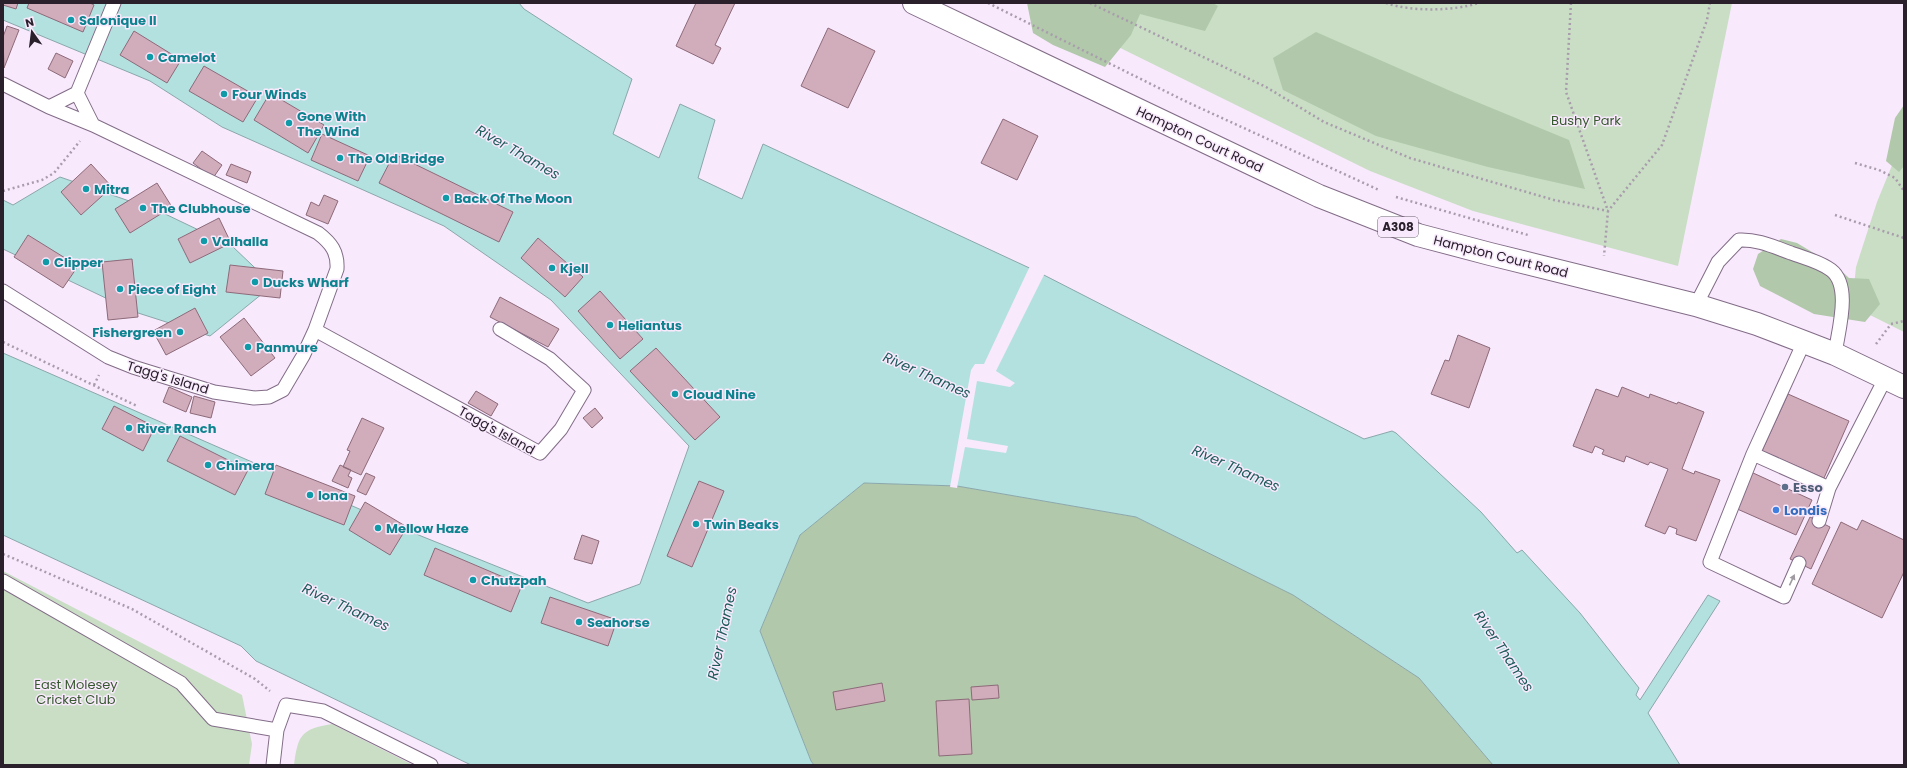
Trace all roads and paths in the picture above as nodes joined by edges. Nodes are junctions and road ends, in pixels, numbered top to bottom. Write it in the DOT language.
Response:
graph roads {
  1 [pos="114,3"];
  2 [pos="914,3"];
  3 [pos="988,3"];
  4 [pos="1090,3"];
  5 [pos="1386,3"];
  6 [pos="1479,3"];
  7 [pos="1570,3"];
  8 [pos="1710,3"];
  9 [pos="3,84"];
  10 [pos="77,93"];
  11 [pos="48,108"];
  12 [pos="93,125"];
  13 [pos="1855,163"];
  14 [pos="3,191"];
  15 [pos="1904,191"];
  16 [pos="1383,192"];
  17 [pos="1390,195"];
  18 [pos="1608,211"];
  19 [pos="1835,215"];
  20 [pos="1531,236"];
  21 [pos="1904,238"];
  22 [pos="1596,255"];
  23 [pos="1604,257"];
  24 [pos="1610,262"];
  25 [pos="3,291"];
  26 [pos="1696,305"];
  27 [pos="1904,321"];
  28 [pos="500,329"];
  29 [pos="316,330"];
  30 [pos="3,342"];
  31 [pos="1804,342"];
  32 [pos="1835,354"];
  33 [pos="1858,366"];
  34 [pos="1894,383"];
  35 [pos="136,406"];
  36 [pos="1753,454"];
  37 [pos="1829,488"];
  38 [pos="1819,521"];
  39 [pos="3,554"];
  40 [pos="1799,563"];
  41 [pos="3,581"];
  42 [pos="286,705"];
  43 [pos="277,730"];
  44 [pos="273,765"];
  45 [pos="431,765"];
  1 -- 10 [label="lane"];
  2 -- 26 [label="highway, Hampton Court Road / A308"];
  3 -- 16 [label="path"];
  4 -- 18 [label="path"];
  5 -- 6 [label="path"];
  7 -- 18 [label="path"];
  8 -- 18 [label="path"];
  9 -- 11 [label="lane, Tagg's Island"];
  10 -- 11 [label="lane"];
  10 -- 12 [label="lane"];
  11 -- 12 [label="lane, Tagg's Island"];
  12 -- 14 [label="path"];
  12 -- 29 [label="lane, Tagg's Island"];
  13 -- 15 [label="path"];
  17 -- 20 [label="path"];
  18 -- 23 [label="path"];
  19 -- 21 [label="path"];
  22 -- 23 [label="path"];
  23 -- 24 [label="path"];
  25 -- 29 [label="lane, Tagg's Island"];
  26 -- 31 [label="highway, Hampton Court Road / A308"];
  26 -- 32 [label="lane"];
  27 -- 33 [label="path"];
  28 -- 29 [label="lane, Tagg's Island"];
  30 -- 35 [label="path"];
  31 -- 32 [label="highway, Hampton Court Road / A308"];
  31 -- 36 [label="lane"];
  32 -- 33 [label="highway, Hampton Court Road / A308"];
  33 -- 34 [label="highway, Hampton Court Road / A308"];
  34 -- 37 [label="lane"];
  36 -- 37 [label="lane"];
  36 -- 40 [label="lane, one-way"];
  37 -- 38 [label="lane"];
  39 -- 42 [label="path"];
  41 -- 43 [label="lane"];
  42 -- 43 [label="lane"];
  42 -- 45 [label="lane"];
  43 -- 44 [label="lane"];
}
